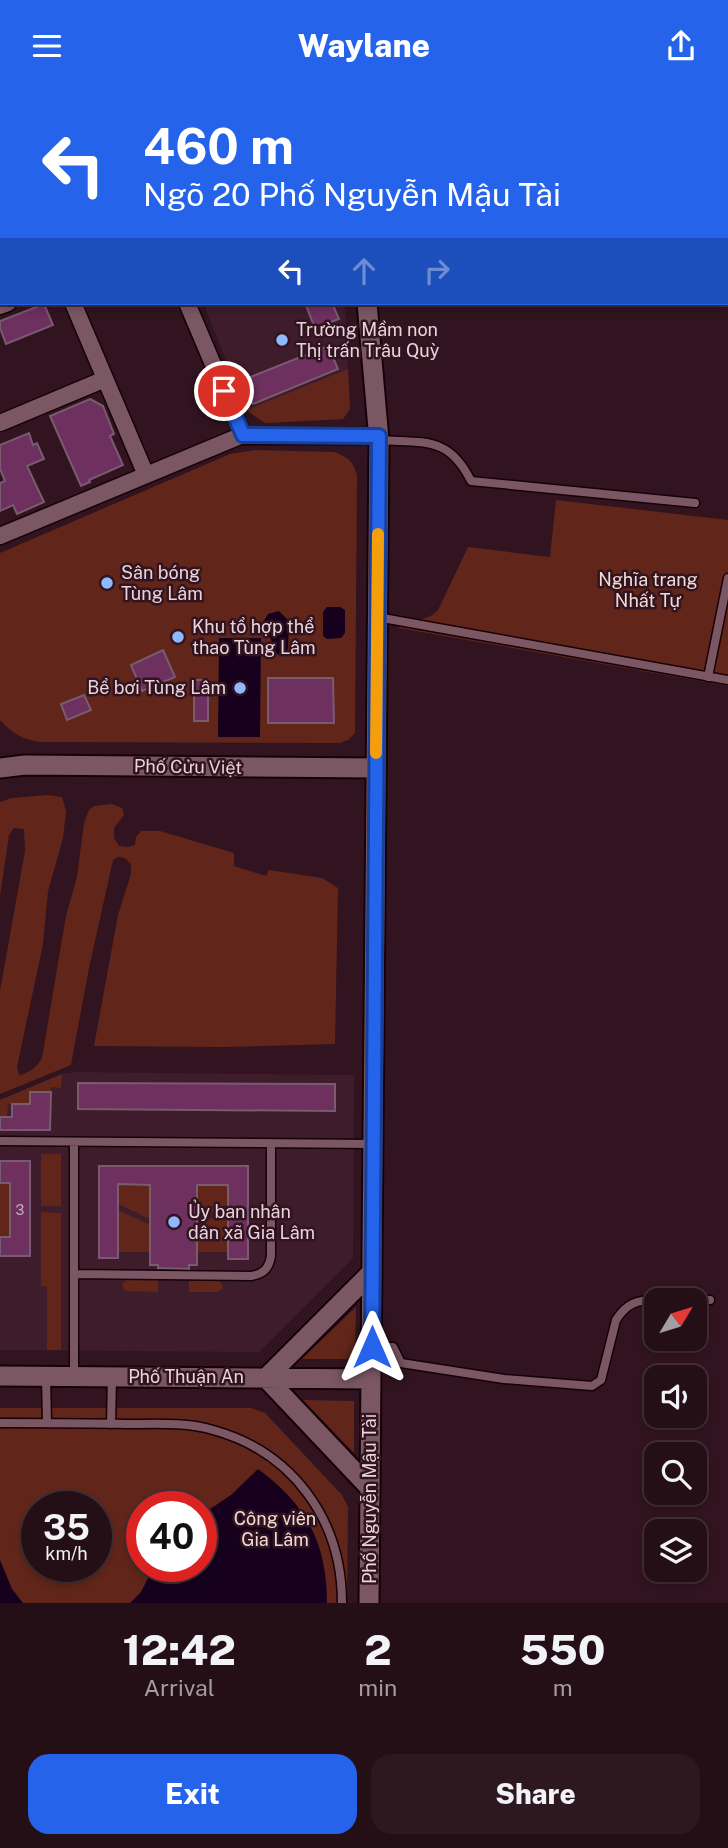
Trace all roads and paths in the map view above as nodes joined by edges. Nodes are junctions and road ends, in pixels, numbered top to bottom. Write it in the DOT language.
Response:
graph roads {
  1 [pos="74,305"];
  2 [pos="188,305"];
  3 [pos="366,305"];
  4 [pos="105,379"];
  5 [pos="0,423"];
  6 [pos="243,435"];
  7 [pos="379,438"];
  8 [pos="145,475"];
  9 [pos="695,503"];
  10 [pos="0,536"];
  11 [pos="728,578"];
  12 [pos="377,617"];
  13 [pos="708,677"];
  14 [pos="728,680"];
  15 [pos="1,766"];
  16 [pos="376,768"];
  17 [pos="0,1141"];
  18 [pos="74,1142"];
  19 [pos="271,1143"];
  20 [pos="373,1144"];
  21 [pos="372,1272"];
  22 [pos="74,1274"];
  23 [pos="644,1300"];
  24 [pos="372,1347"];
  25 [pos="0,1376"];
  26 [pos="46,1376"];
  27 [pos="74,1377"];
  28 [pos="112,1377"];
  29 [pos="267,1378"];
  30 [pos="371,1379"];
  31 [pos="0,1423"];
  32 [pos="47,1423"];
  33 [pos="111,1424"];
  34 [pos="370,1488"];
  35 [pos="342,1603"];
  36 [pos="369,1603"];
  1 -- 4 [label="street"];
  2 -- 6 [label="street"];
  3 -- 7 [label="street, Phố Nguyễn Mậu Tài"];
  4 -- 5 [label="street"];
  4 -- 8 [label="street"];
  6 -- 7 [label="street"];
  6 -- 8 [label="street"];
  7 -- 9 [label="lane"];
  7 -- 12 [label="street, Phố Nguyễn Mậu Tài"];
  8 -- 10 [label="street"];
  11 -- 13 [label="lane"];
  12 -- 13 [label="lane"];
  12 -- 16 [label="street, Phố Nguyễn Mậu Tài"];
  13 -- 14 [label="lane"];
  15 -- 16 [label="street, Phố Cửu Việt"];
  16 -- 20 [label="street, Phố Nguyễn Mậu Tài"];
  17 -- 18 [label="lane"];
  18 -- 19 [label="lane"];
  18 -- 22 [label="lane"];
  19 -- 20 [label="lane"];
  19 -- 22 [label="lane"];
  20 -- 21 [label="street, Phố Nguyễn Mậu Tài"];
  21 -- 24 [label="street, Phố Nguyễn Mậu Tài"];
  21 -- 29 [label="street"];
  22 -- 27 [label="lane"];
  23 -- 24 [label="lane"];
  24 -- 30 [label="street, Phố Nguyễn Mậu Tài"];
  25 -- 26 [label="street, Phố Thuận An"];
  26 -- 27 [label="street, Phố Thuận An"];
  26 -- 32 [label="lane"];
  27 -- 28 [label="street, Phố Thuận An"];
  28 -- 29 [label="street, Phố Thuận An"];
  28 -- 33 [label="lane"];
  29 -- 30 [label="street, Phố Thuận An"];
  29 -- 34 [label="street"];
  30 -- 34 [label="street, Phố Nguyễn Mậu Tài"];
  31 -- 32 [label="lane"];
  32 -- 33 [label="lane"];
  33 -- 35 [label="lane"];
  34 -- 36 [label="street, Phố Nguyễn Mậu Tài"];
}
